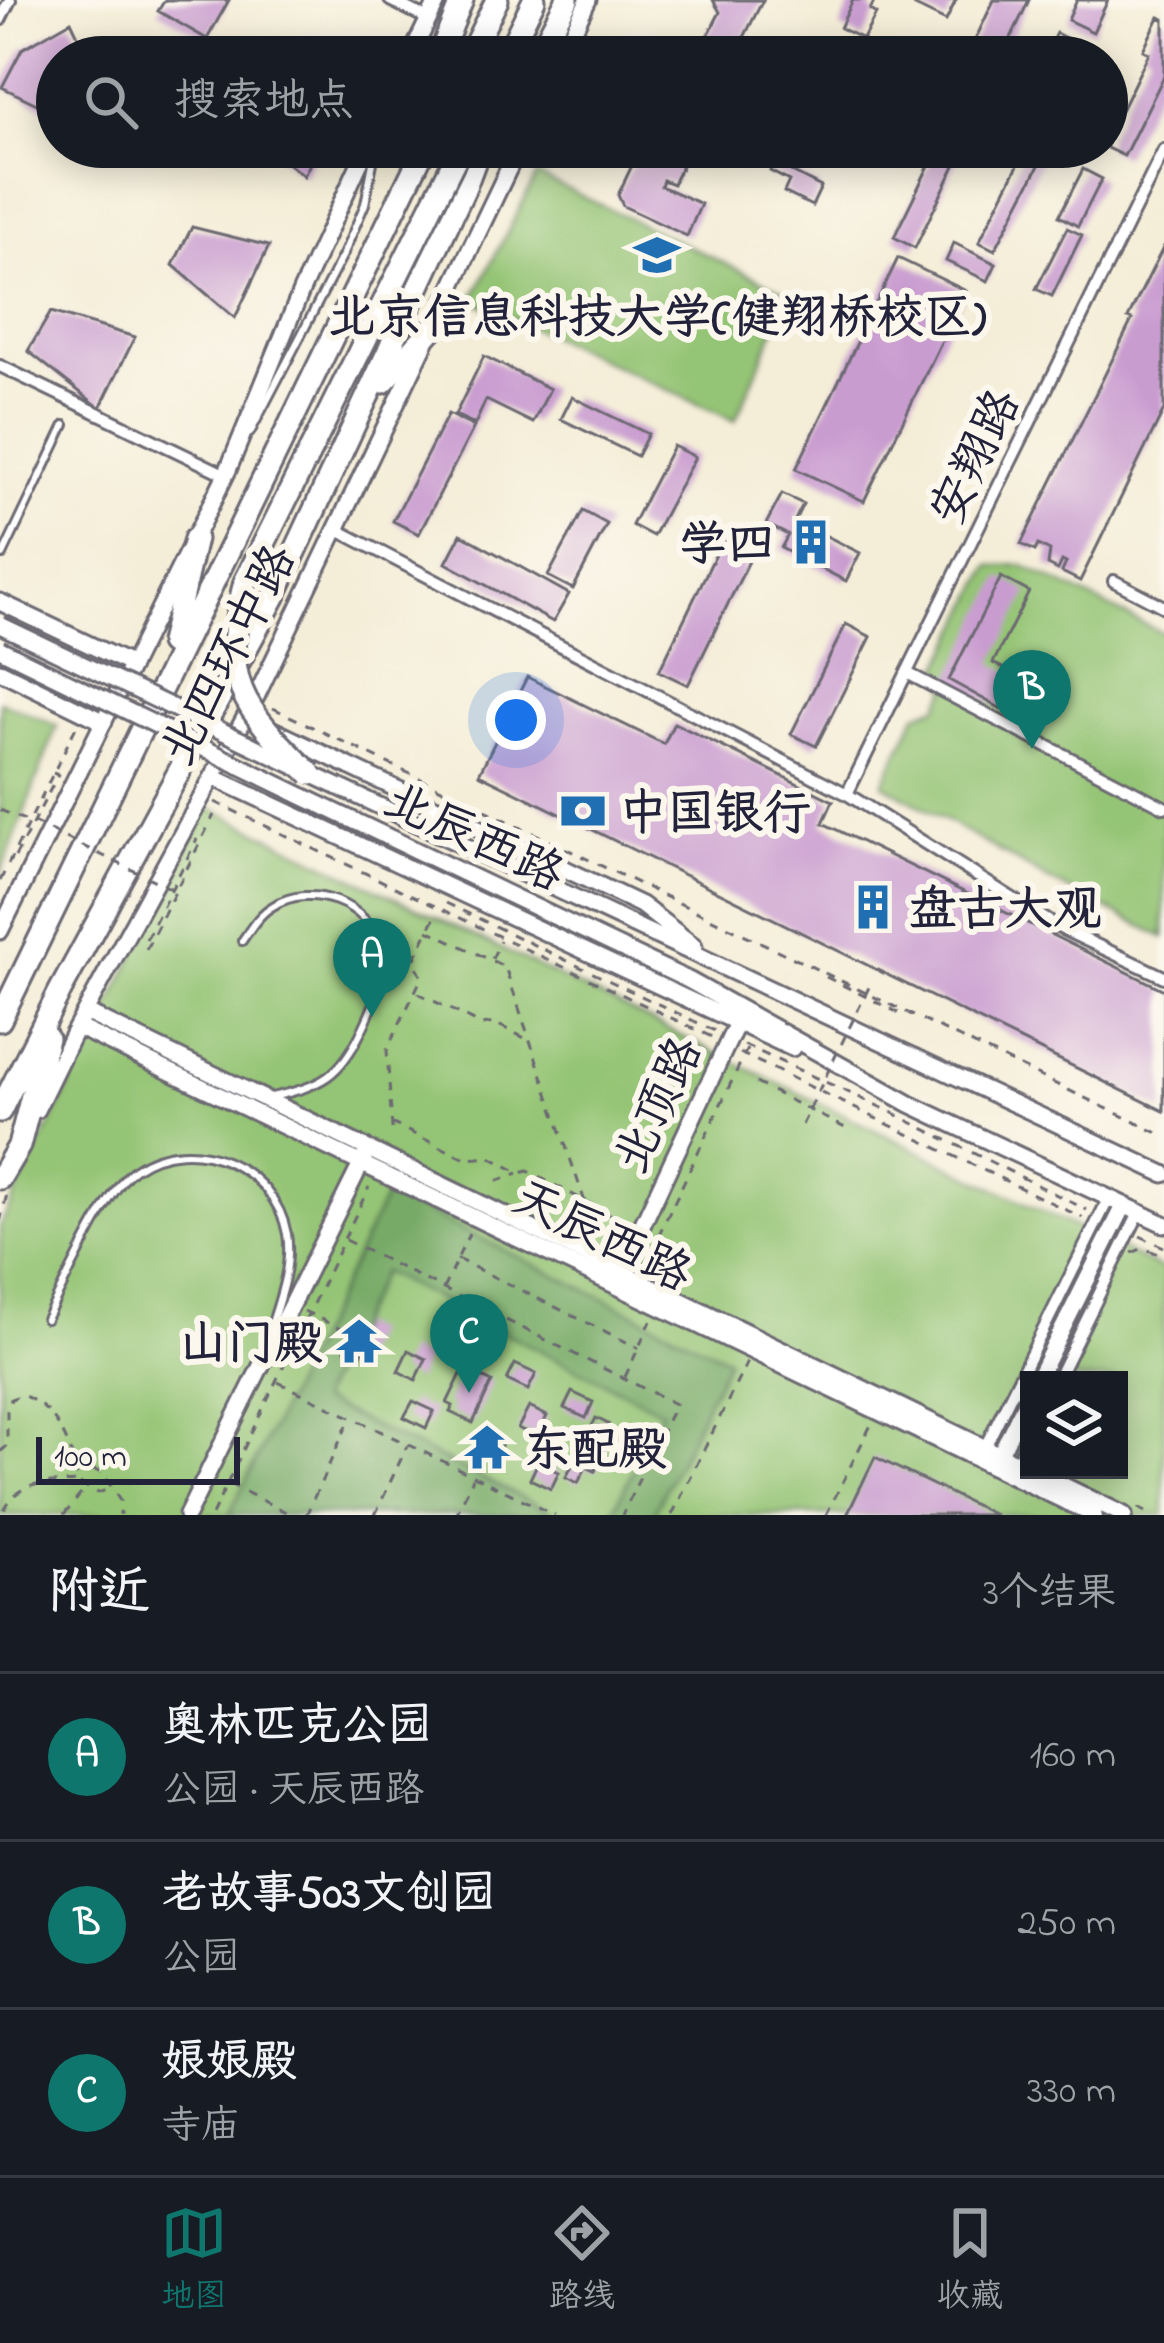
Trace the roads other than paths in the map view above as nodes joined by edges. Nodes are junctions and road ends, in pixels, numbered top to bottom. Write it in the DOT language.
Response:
graph roads {
  1 [pos="10,0"];
  2 [pos="390,0"];
  3 [pos="438,0"];
  4 [pos="462,0"];
  5 [pos="496,0"];
  6 [pos="535,0"];
  7 [pos="567,0"];
  8 [pos="588,0"];
  9 [pos="428,19"];
  10 [pos="0,20"];
  11 [pos="420,36"];
  12 [pos="447,36"];
  13 [pos="479,36"];
  14 [pos="519,36"];
  15 [pos="548,36"];
  16 [pos="571,36"];
  17 [pos="1164,150"];
  18 [pos="362,168"];
  19 [pos="408,168"];
  20 [pos="415,168"];
  21 [pos="451,168"];
  22 [pos="474,168"];
  23 [pos="509,168"];
  24 [pos="398,202"];
  25 [pos="433,328"];
  26 [pos="0,366"];
  27 [pos="366,400"];
  28 [pos="65,425"];
  29 [pos="227,473"];
  30 [pos="336,529"];
  31 [pos="195,538"];
  32 [pos="3,555"];
  33 [pos="1114,581"];
  34 [pos="0,602"];
  35 [pos="1164,607"];
  36 [pos="0,625"];
  37 [pos="67,634"];
  38 [pos="0,649"];
  39 [pos="132,665"];
  40 [pos="0,671"];
  41 [pos="907,674"];
  42 [pos="163,680"];
  43 [pos="40,690"];
  44 [pos="245,717"];
  45 [pos="104,722"];
  46 [pos="310,774"];
  47 [pos="210,789"];
  48 [pos="847,794"];
  49 [pos="1164,807"];
  50 [pos="0,931"];
  51 [pos="242,941"];
  52 [pos="29,959"];
  53 [pos="720,966"];
  54 [pos="1164,977"];
  55 [pos="0,990"];
  56 [pos="60,991"];
  57 [pos="0,1020"];
  58 [pos="81,1020"];
  59 [pos="737,1023"];
  60 [pos="263,1098"];
  61 [pos="910,1104"];
  62 [pos="0,1111"];
  63 [pos="19,1146"];
  64 [pos="366,1155"];
  65 [pos="1164,1174"];
  66 [pos="0,1178"];
  67 [pos="0,1194"];
  68 [pos="1124,1206"];
  69 [pos="1164,1224"];
  70 [pos="618,1277"];
  71 [pos="46,1319"];
  72 [pos="1042,1371"];
  73 [pos="1060,1371"];
  74 [pos="254,1380"];
  75 [pos="1020,1410"];
  76 [pos="989,1457"];
  77 [pos="1020,1468"];
  78 [pos="1038,1479"];
  79 [pos="1044,1479"];
  80 [pos="188,1515"];
  81 [pos="1094,1515"];
  82 [pos="1124,1515"];
  1 -- 10 [label="street"];
  2 -- 9 [label="street"];
  3 -- 9 [label="street"];
  4 -- 12 [label="highway"];
  5 -- 13 [label="highway"];
  6 -- 14 [label="highway"];
  7 -- 15 [label="highway"];
  8 -- 16 [label="street"];
  9 -- 11 [label="street"];
  17 -- 41 [label="street, 安翔路"];
  18 -- 29 [label="street, 北四环中路"];
  19 -- 24 [label="highway"];
  20 -- 24 [label="highway, 北四环中路"];
  21 -- 46 [label="highway, bridge"];
  22 -- 27 [label="highway, 北四环中路"];
  23 -- 25 [label="street, 北四环中路"];
  24 -- 42 [label="highway, 北四环中路"];
  25 -- 27 [label="highway"];
  25 -- 30 [label="street, 北四环中路"];
  26 -- 29 [label="street"];
  27 -- 56 [label="highway, 北四环中路"];
  28 -- 32 [label="lane"];
  29 -- 31 [label="street, 北四环中路"];
  30 -- 44 [label="street, 北四环中路"];
  30 -- 48 [label="street"];
  31 -- 39 [label="street, 北四环中路"];
  31 -- 42 [label="highway"];
  33 -- 35 [label="street"];
  34 -- 37 [label="street"];
  36 -- 46 [label="street, 北辰西路, bridge"];
  37 -- 39 [label="street"];
  37 -- 43 [label="street"];
  38 -- 61 [label="street, 北辰西路, bridge"];
  39 -- 45 [label="street, 北四环中路"];
  40 -- 43 [label="street"];
  41 -- 48 [label="street, 安翔路"];
  41 -- 49 [label="street"];
  42 -- 52 [label="highway, 北四环中路"];
  43 -- 45 [label="street"];
  44 -- 47 [label="street, 北四环中路"];
  44 -- 53 [label="street, 北辰西路"];
  45 -- 50 [label="street, 北四环中路"];
  46 -- 53 [label="street, 北辰西路"];
  47 -- 58 [label="street, 北四环中路"];
  47 -- 59 [label="street, 北辰西路"];
  48 -- 54 [label="street"];
  51 -- 60 [label="lane"];
  52 -- 55 [label="highway"];
  52 -- 57 [label="highway, 北四环中路"];
  53 -- 65 [label="street, 北辰西路"];
  56 -- 62 [label="highway, 北四环中路"];
  56 -- 63 [label="highway"];
  58 -- 60 [label="street, 天辰西路"];
  58 -- 63 [label="street, 北四环中路"];
  58 -- 64 [label="street, 天辰西路"];
  59 -- 61 [label="street, 北辰西路"];
  59 -- 70 [label="street, 北顶路"];
  60 -- 64 [label="street, 天辰西路"];
  61 -- 68 [label="street, 北辰西路"];
  63 -- 66 [label="highway"];
  63 -- 67 [label="street, 北四环中路"];
  64 -- 70 [label="street, 天辰西路"];
  64 -- 70 [label="street, 天辰西路"];
  64 -- 74 [label="street"];
  68 -- 69 [label="street, 北辰西路"];
  68 -- 72 [label="street"];
  68 -- 73 [label="street"];
  68 -- 76 [label="street"];
  70 -- 76 [label="street, 天辰西路"];
  70 -- 76 [label="street, 天辰西路"];
  71 -- 74 [label="lane"];
  74 -- 80 [label="street"];
  75 -- 76 [label="street"];
  76 -- 77 [label="street, 天辰西路"];
  78 -- 81 [label="street, 天辰西路"];
  79 -- 82 [label="street, 天辰西路"];
}
